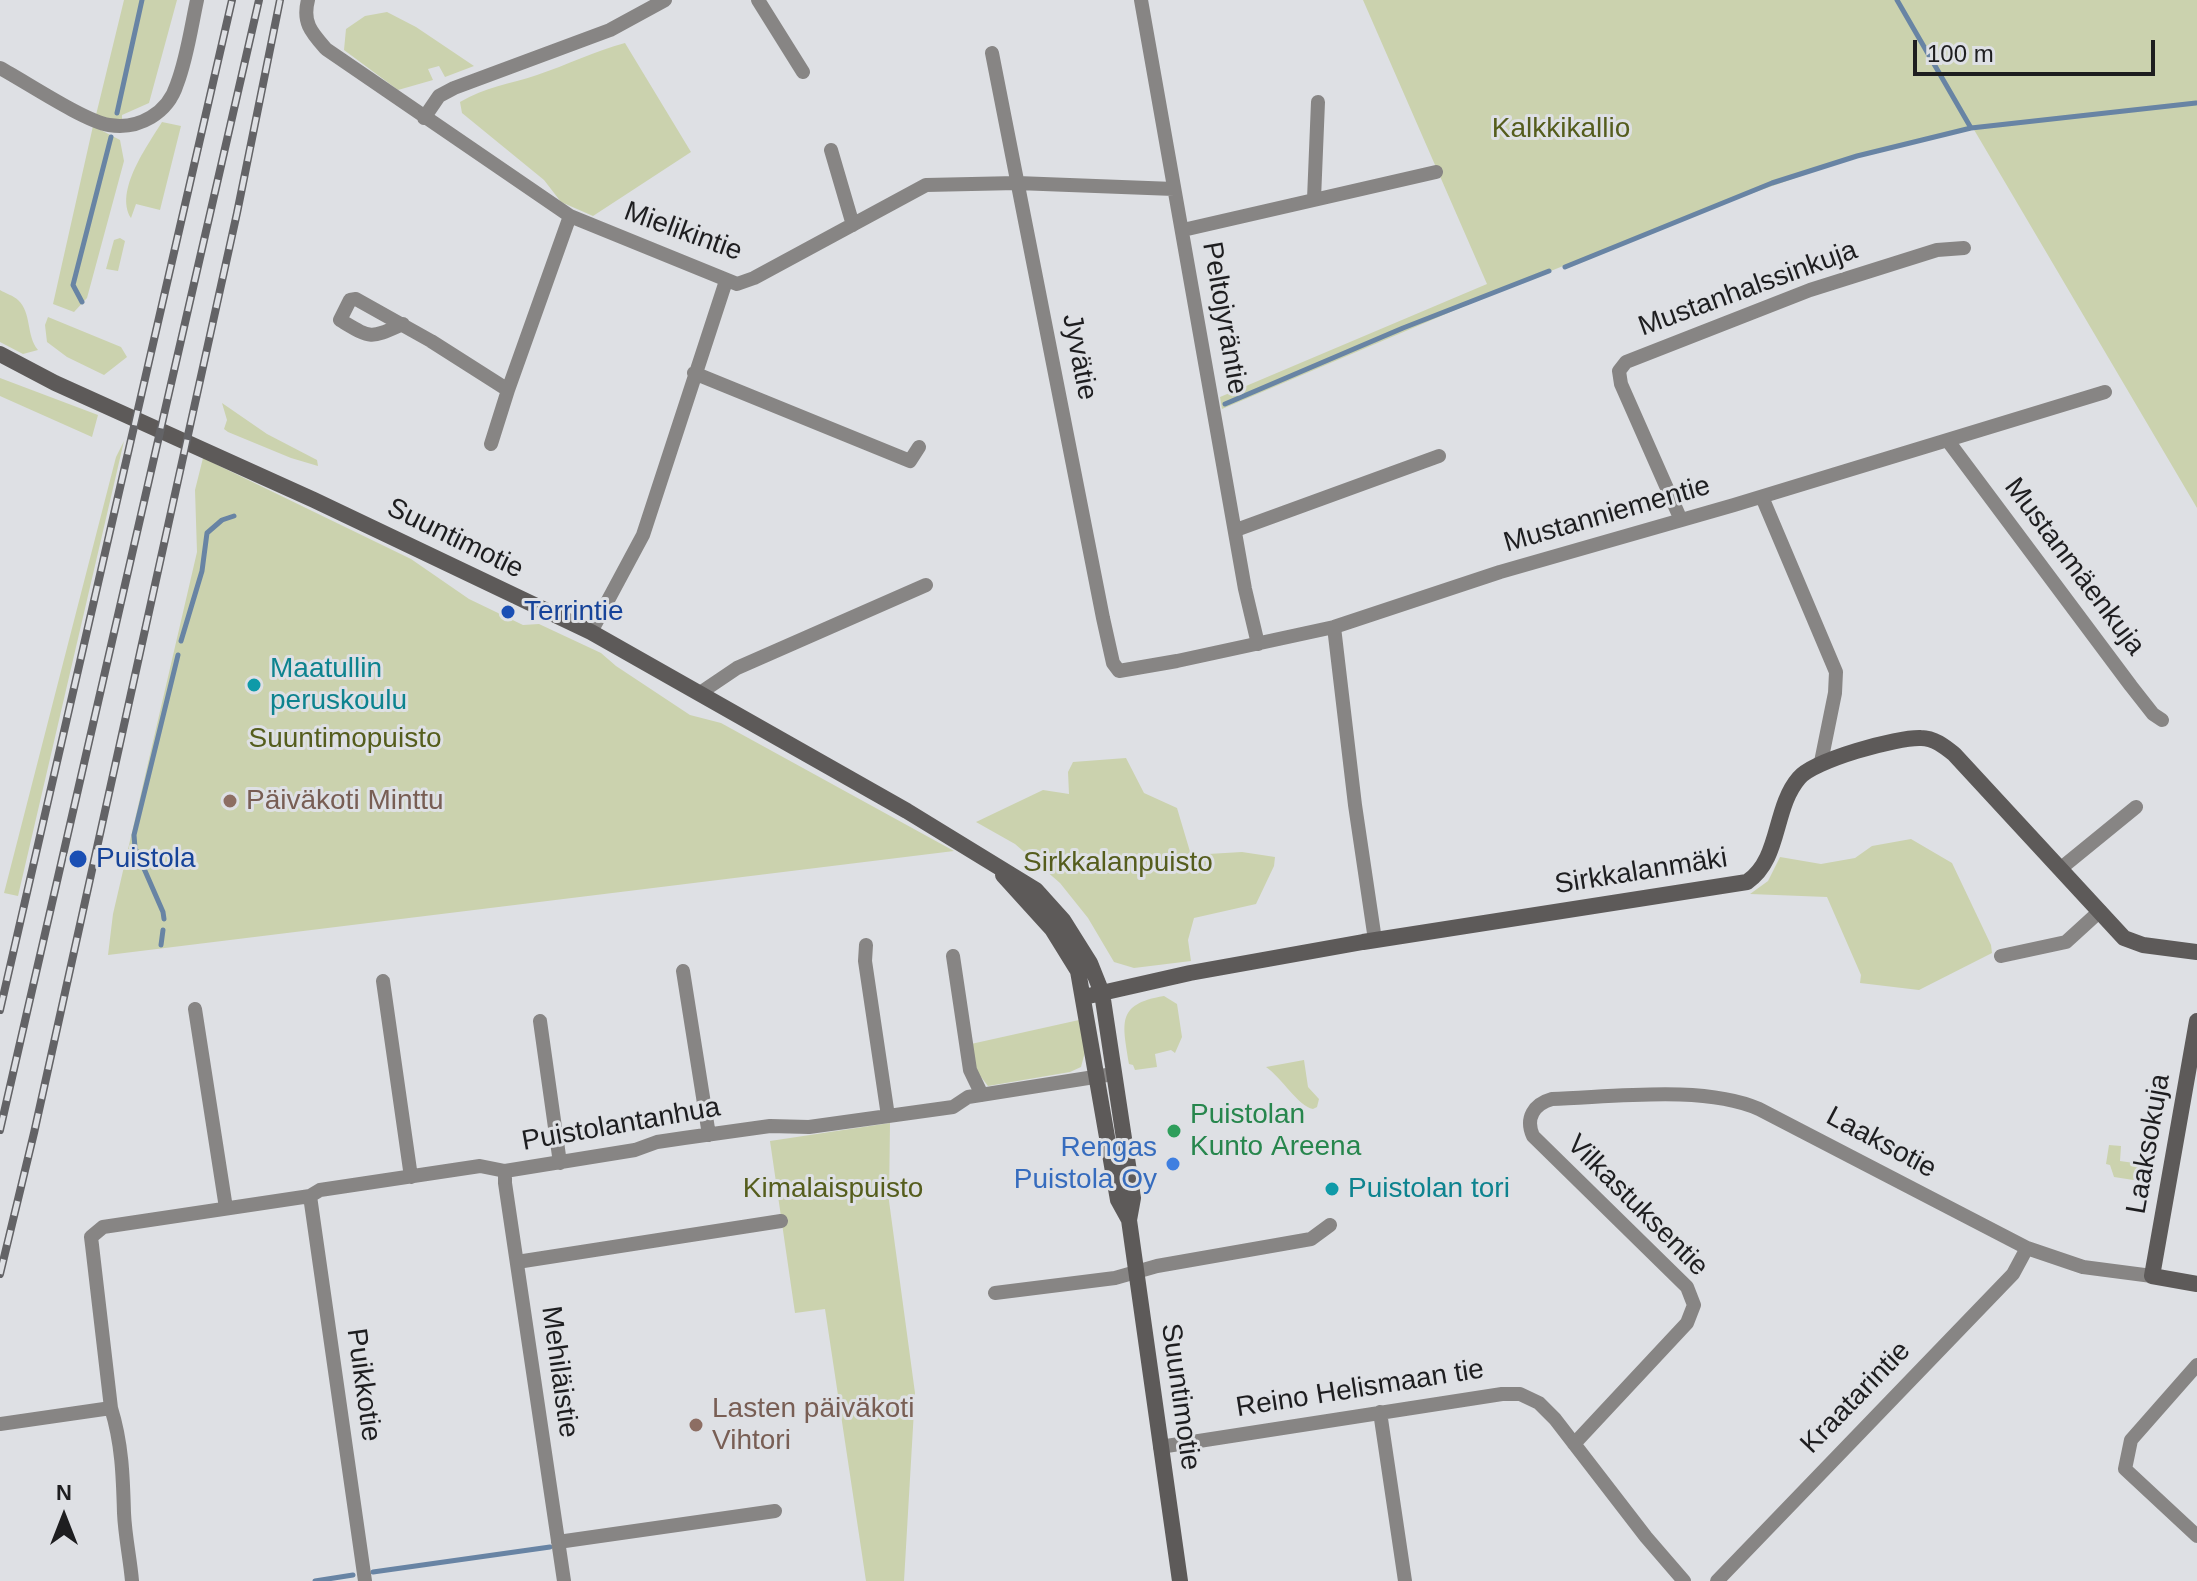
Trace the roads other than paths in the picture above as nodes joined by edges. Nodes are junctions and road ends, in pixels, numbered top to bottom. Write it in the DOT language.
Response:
graph roads {
  1 [pos="197,0"];
  2 [pos="308,0"];
  3 [pos="665,0"];
  4 [pos="758,0"];
  5 [pos="1141,0"];
  6 [pos="992,53"];
  7 [pos="0,68"];
  8 [pos="803,72"];
  9 [pos="1318,102"];
  10 [pos="424,118"];
  11 [pos="831,150"];
  12 [pos="1436,172"];
  13 [pos="1017,183"];
  14 [pos="1174,189"];
  15 [pos="1314,199"];
  16 [pos="570,216"];
  17 [pos="853,225"];
  18 [pos="1183,230"];
  19 [pos="1964,248"];
  20 [pos="726,281"];
  21 [pos="403,324"];
  22 [pos="0,354"];
  23 [pos="0,365"];
  24 [pos="694,373"];
  25 [pos="55,383"];
  26 [pos="508,390"];
  27 [pos="2105,392"];
  28 [pos="1948,441"];
  29 [pos="491,444"];
  30 [pos="919,447"];
  31 [pos="1439,456"];
  32 [pos="1762,497"];
  33 [pos="1681,520"];
  34 [pos="1236,530"];
  35 [pos="926,585"];
  36 [pos="1334,627"];
  37 [pos="591,632"];
  38 [pos="1258,644"];
  39 [pos="1119,671"];
  40 [pos="700,693"];
  41 [pos="2162,720"];
  42 [pos="1821,762"];
  43 [pos="2136,807"];
  44 [pos="988,859"];
  45 [pos="2060,869"];
  46 [pos="2100,911"];
  47 [pos="1375,940"];
  48 [pos="866,945"];
  49 [pos="2197,952"];
  50 [pos="953,956"];
  51 [pos="2001,956"];
  52 [pos="683,971"];
  53 [pos="383,981"];
  54 [pos="1102,993"];
  55 [pos="1084,997"];
  56 [pos="195,1009"];
  57 [pos="540,1021"];
  58 [pos="2197,1021"];
  59 [pos="1116,1074"];
  60 [pos="1096,1077"];
  61 [pos="982,1095"];
  62 [pos="1535,1108"];
  63 [pos="888,1116"];
  64 [pos="709,1135"];
  65 [pos="560,1163"];
  66 [pos="505,1171"];
  67 [pos="411,1177"];
  68 [pos="310,1196"];
  69 [pos="226,1208"];
  70 [pos="1129,1220"];
  71 [pos="781,1221"];
  72 [pos="1330,1225"];
  73 [pos="2027,1248"];
  74 [pos="517,1262"];
  75 [pos="1136,1272"];
  76 [pos="2152,1276"];
  77 [pos="2197,1284"];
  78 [pos="995,1293"];
  79 [pos="2197,1365"];
  80 [pos="111,1408"];
  81 [pos="1380,1412"];
  82 [pos="0,1424"];
  83 [pos="1574,1444"];
  84 [pos="1160,1447"];
  85 [pos="775,1511"];
  86 [pos="2197,1536"];
  87 [pos="558,1542"];
  88 [pos="132,1581"];
  89 [pos="365,1581"];
  90 [pos="564,1581"];
  91 [pos="1180,1581"];
  92 [pos="1405,1581"];
  93 [pos="1684,1581"];
  94 [pos="1717,1581"];
  1 -- 7 [label="street"];
  2 -- 10 [label="street, Mielikintie"];
  3 -- 10 [label="street"];
  4 -- 8 [label="street"];
  5 -- 14 [label="street, Peltojyräntie"];
  6 -- 13 [label="street, Jyvätie"];
  9 -- 15 [label="street"];
  10 -- 16 [label="street, Mielikintie"];
  11 -- 17 [label="street"];
  12 -- 15 [label="street"];
  13 -- 14 [label="street, Mielikintie"];
  13 -- 17 [label="street, Mielikintie"];
  13 -- 39 [label="street, Jyvätie"];
  14 -- 18 [label="street, Peltojyräntie"];
  15 -- 18 [label="street"];
  16 -- 20 [label="street, Mielikintie"];
  16 -- 26 [label="street"];
  17 -- 20 [label="street, Mielikintie"];
  18 -- 34 [label="street, Peltojyräntie"];
  19 -- 33 [label="street, Mustanhalssinkuja"];
  20 -- 24 [label="street"];
  21 -- 26 [label="street"];
  22 -- 25 [label="main road, Suuntimotie"];
  23 -- 25 [label="main road, Suuntimotie"];
  24 -- 30 [label="street"];
  24 -- 37 [label="street"];
  25 -- 37 [label="main road, Suuntimotie"];
  26 -- 29 [label="street"];
  27 -- 28 [label="street, Mustanniementie"];
  28 -- 32 [label="street, Mustanniementie"];
  28 -- 41 [label="street, Mustanmäenkuja"];
  31 -- 34 [label="street"];
  32 -- 33 [label="street, Mustanniementie"];
  32 -- 42 [label="street"];
  33 -- 36 [label="street, Mustanniementie"];
  34 -- 38 [label="street, Peltojyräntie"];
  35 -- 40 [label="street"];
  36 -- 38 [label="street, Mustanniementie"];
  36 -- 47 [label="street"];
  37 -- 40 [label="main road, Suuntimotie"];
  38 -- 39 [label="street, Mustanniementie"];
  40 -- 44 [label="main road, Suuntimotie"];
  42 -- 45 [label="main road, Sirkkalanmäki"];
  42 -- 47 [label="main road, Sirkkalanmäki"];
  43 -- 45 [label="street"];
  44 -- 54 [label="main road, Suuntimotie"];
  44 -- 55 [label="main road, Suuntimotie"];
  45 -- 46 [label="main road, Sirkkalanmäki"];
  46 -- 49 [label="main road, Sirkkalanmäki"];
  46 -- 51 [label="street"];
  47 -- 54 [label="main road, Sirkkalanmäki"];
  48 -- 63 [label="street"];
  50 -- 61 [label="street"];
  52 -- 64 [label="street"];
  53 -- 67 [label="street"];
  54 -- 55 [label="main road, Sirkkalanmäki"];
  54 -- 59 [label="main road, Suuntimotie"];
  55 -- 60 [label="main road, Suuntimotie"];
  56 -- 69 [label="street"];
  57 -- 65 [label="street"];
  58 -- 76 [label="main road, Laaksokuja"];
  59 -- 60 [label="street, Puistolantanhua"];
  59 -- 70 [label="main road, Suuntimotie"];
  60 -- 61 [label="street, Puistolantanhua"];
  60 -- 70 [label="main road, Suuntimotie"];
  61 -- 63 [label="street, Puistolantanhua"];
  62 -- 73 [label="street, Laaksotie"];
  62 -- 83 [label="street, Vilkastuksentie"];
  63 -- 64 [label="street, Puistolantanhua"];
  64 -- 65 [label="street, Puistolantanhua"];
  65 -- 66 [label="street, Puistolantanhua"];
  66 -- 67 [label="street, Puistolantanhua"];
  66 -- 74 [label="street, Mehiläistie"];
  67 -- 68 [label="street, Puistolantanhua"];
  68 -- 69 [label="street, Puistolantanhua"];
  68 -- 89 [label="street, Puikkotie"];
  69 -- 80 [label="street, Puistolantanhua"];
  70 -- 75 [label="main road, Suuntimotie"];
  71 -- 74 [label="street"];
  72 -- 75 [label="street"];
  73 -- 76 [label="street, Laaksotie"];
  73 -- 94 [label="street, Kraatarintie"];
  74 -- 87 [label="street, Mehiläistie"];
  75 -- 78 [label="street"];
  75 -- 84 [label="main road, Suuntimotie"];
  76 -- 77 [label="main road, Laaksotie"];
  79 -- 86 [label="street"];
  80 -- 82 [label="street"];
  80 -- 88 [label="street"];
  81 -- 83 [label="street, Reino Helismaan tie"];
  81 -- 84 [label="street, Reino Helismaan tie"];
  81 -- 92 [label="street"];
  83 -- 93 [label="street"];
  84 -- 91 [label="main road, Suuntimotie"];
  85 -- 87 [label="street"];
  87 -- 90 [label="street, Mehiläistie"];
}
